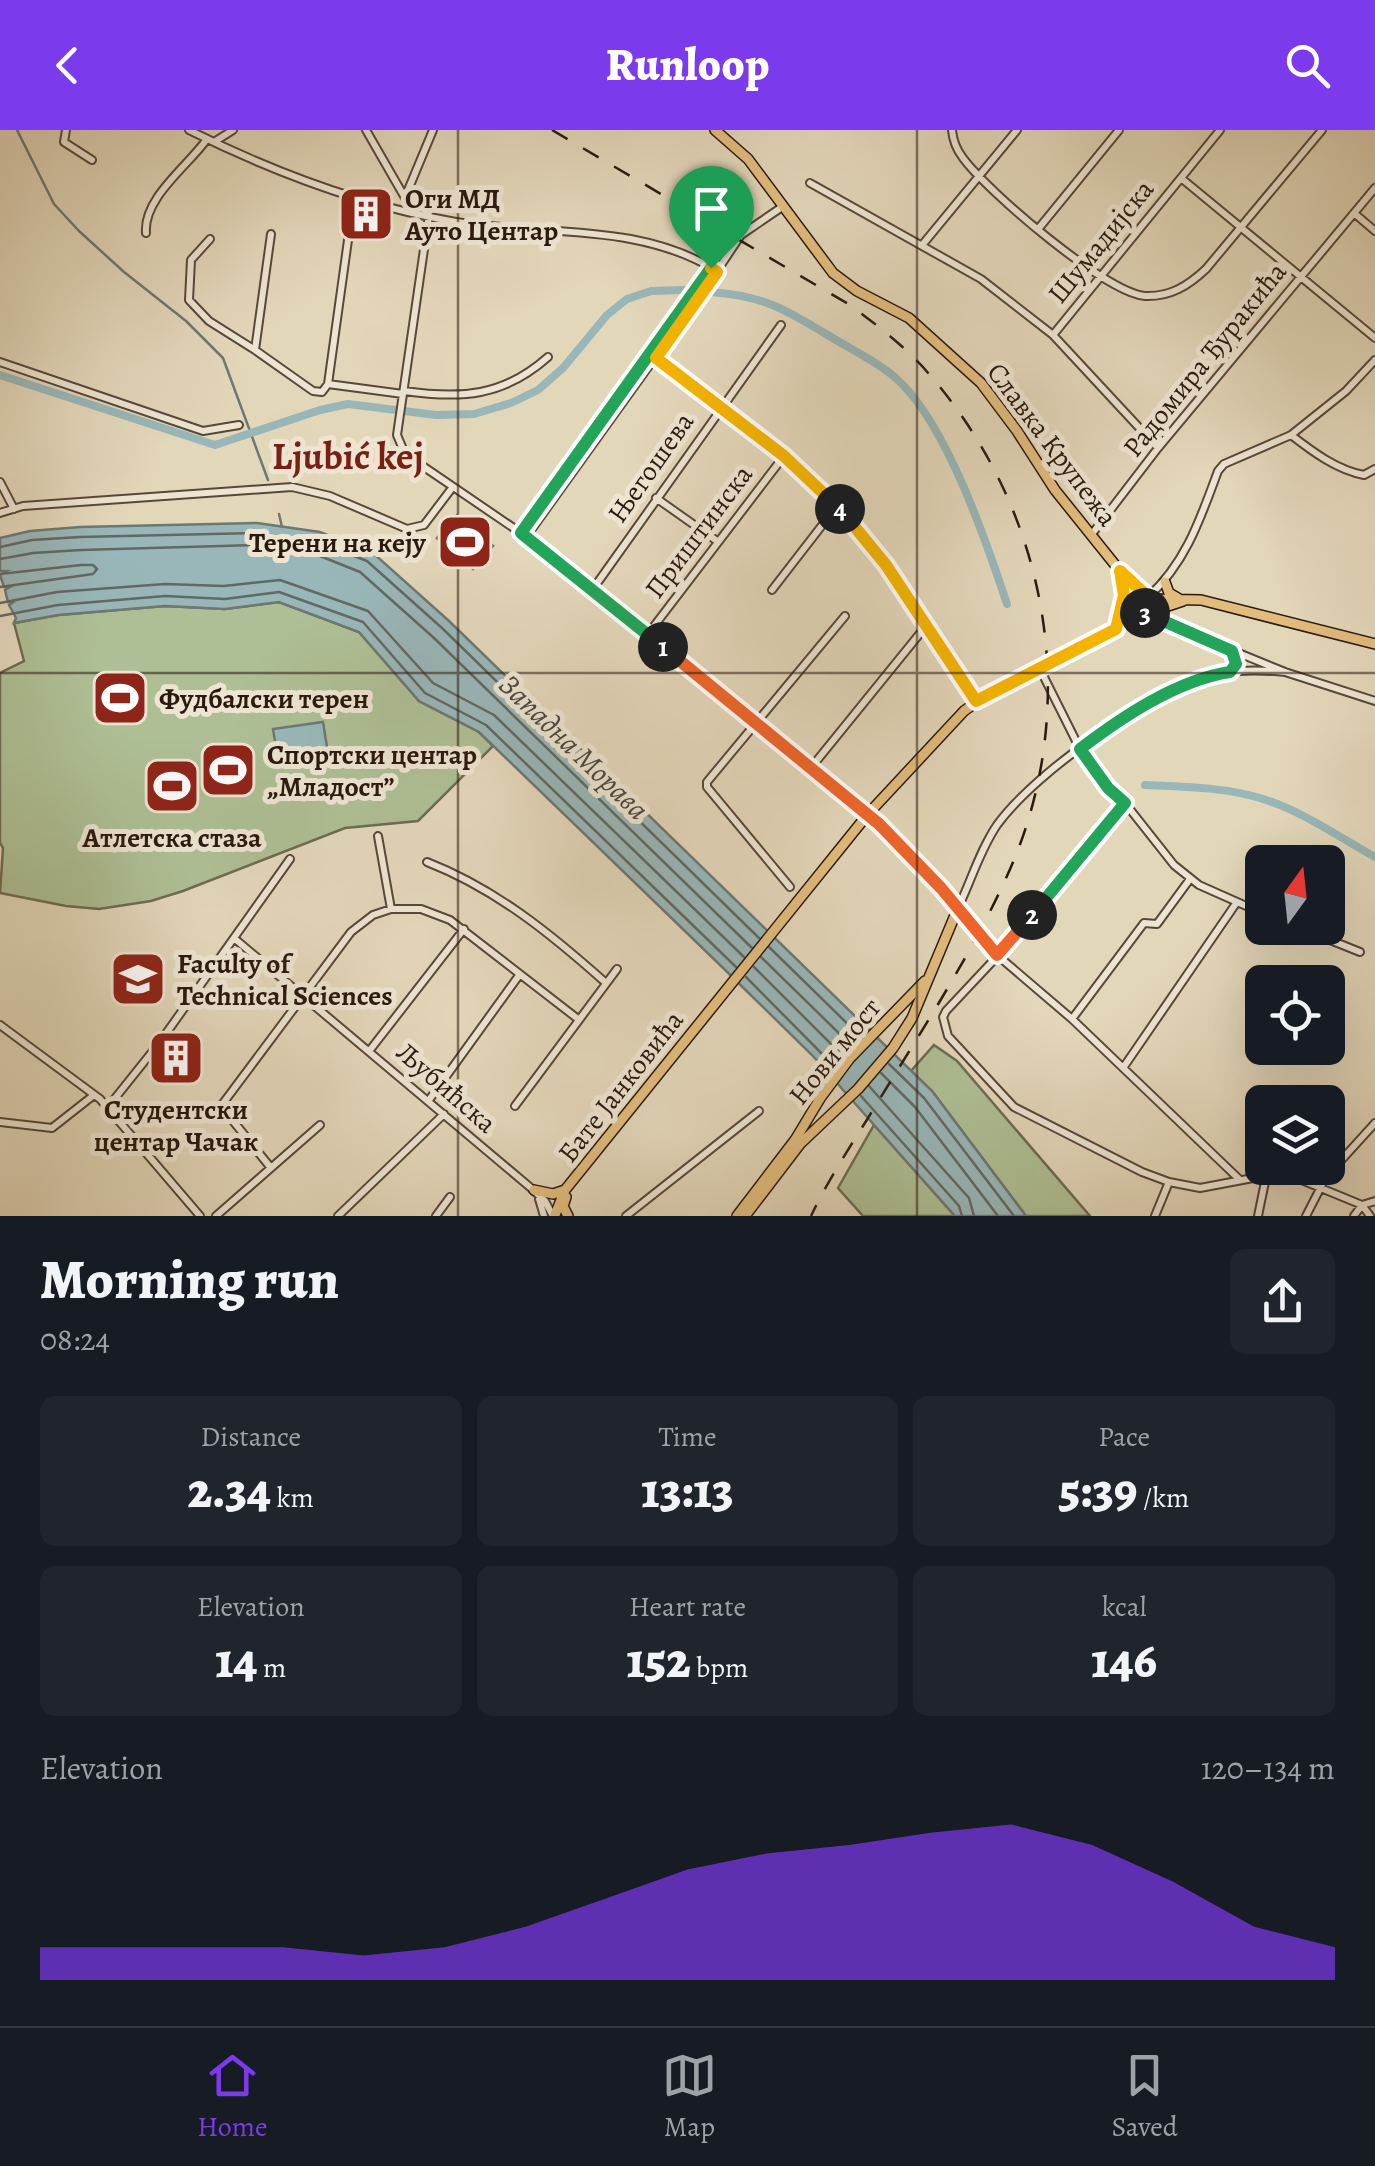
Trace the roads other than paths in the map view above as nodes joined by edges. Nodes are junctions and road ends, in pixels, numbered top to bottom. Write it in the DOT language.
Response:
graph roads {
  1 [pos="66,130"];
  2 [pos="189,130"];
  3 [pos="233,130"];
  4 [pos="366,130"];
  5 [pos="433,130"];
  6 [pos="715,130"];
  7 [pos="952,130"];
  8 [pos="1016,130"];
  9 [pos="1119,130"];
  10 [pos="1220,130"];
  11 [pos="1322,130"];
  12 [pos="211,141"];
  13 [pos="92,160"];
  14 [pos="979,177"];
  15 [pos="1181,178"];
  16 [pos="810,184"];
  17 [pos="1375,188"];
  18 [pos="406,196"];
  19 [pos="354,197"];
  20 [pos="782,207"];
  21 [pos="412,211"];
  22 [pos="1354,214"];
  23 [pos="428,215"];
  24 [pos="1241,227"];
  25 [pos="1039,228"];
  26 [pos="1375,231"];
  27 [pos="146,233"];
  28 [pos="270,234"];
  29 [pos="210,239"];
  30 [pos="923,244"];
  31 [pos="714,270"];
  32 [pos="1301,276"];
  33 [pos="1100,277"];
  34 [pos="781,324"];
  35 [pos="1052,334"];
  36 [pos="1375,338"];
  37 [pos="257,352"];
  38 [pos="648,352"];
  39 [pos="548,356"];
  40 [pos="656,358"];
  41 [pos="1375,360"];
  42 [pos="0,362"];
  43 [pos="328,384"];
  44 [pos="404,393"];
  45 [pos="721,406"];
  46 [pos="239,425"];
  47 [pos="1291,435"];
  48 [pos="1158,448"];
  49 [pos="784,456"];
  50 [pos="1375,469"];
  51 [pos="0,482"];
  52 [pos="452,488"];
  53 [pos="656,498"];
  54 [pos="837,506"];
  55 [pos="14,508"];
  56 [pos="0,513"];
  57 [pos="1092,534"];
  58 [pos="524,535"];
  59 [pos="717,541"];
  60 [pos="1120,571"];
  61 [pos="1165,582"];
  62 [pos="593,589"];
  63 [pos="1136,589"];
  64 [pos="772,590"];
  65 [pos="1148,598"];
  66 [pos="1122,600"];
  67 [pos="1184,601"];
  68 [pos="1142,614"];
  69 [pos="845,616"];
  70 [pos="926,626"];
  71 [pos="1116,629"];
  72 [pos="648,634"];
  73 [pos="1375,644"];
  74 [pos="1232,651"];
  75 [pos="1040,668"];
  76 [pos="1230,672"];
  77 [pos="1285,672"];
  78 [pos="976,701"];
  79 [pos="1375,701"];
  80 [pos="756,724"];
  81 [pos="1080,749"];
  82 [pos="810,769"];
  83 [pos="1125,803"];
  84 [pos="868,814"];
  85 [pos="378,836"];
  86 [pos="290,860"];
  87 [pos="427,862"];
  88 [pos="1190,879"];
  89 [pos="790,888"];
  90 [pos="1237,902"];
  91 [pos="1245,905"];
  92 [pos="958,908"];
  93 [pos="390,909"];
  94 [pos="464,929"];
  95 [pos="234,939"];
  96 [pos="1342,945"];
  97 [pos="1360,952"];
  98 [pos="997,955"];
  99 [pos="617,969"];
  100 [pos="520,974"];
  101 [pos="606,982"];
  102 [pos="916,996"];
  103 [pos="301,997"];
  104 [pos="578,1019"];
  105 [pos="1072,1020"];
  106 [pos="0,1025"];
  107 [pos="370,1050"];
  108 [pos="1123,1068"];
  109 [pos="94,1095"];
  110 [pos="429,1100"];
  111 [pos="515,1106"];
  112 [pos="108,1107"];
  113 [pos="759,1111"];
  114 [pos="444,1114"];
  115 [pos="0,1122"];
  116 [pos="1375,1123"];
  117 [pos="320,1125"];
  118 [pos="797,1142"];
  119 [pos="271,1168"];
  120 [pos="1245,1179"];
  121 [pos="1240,1180"];
  122 [pos="1169,1182"];
  123 [pos="1264,1185"];
  124 [pos="1314,1185"];
  125 [pos="1320,1187"];
  126 [pos="568,1188"];
  127 [pos="536,1192"];
  128 [pos="450,1198"];
  129 [pos="1375,1200"];
  130 [pos="1362,1205"];
  131 [pos="200,1216"];
  132 [pos="216,1216"];
  133 [pos="338,1216"];
  134 [pos="436,1216"];
  135 [pos="544,1216"];
  136 [pos="553,1216"];
  137 [pos="567,1216"];
  138 [pos="626,1216"];
  139 [pos="737,1216"];
  140 [pos="745,1216"];
  141 [pos="1155,1216"];
  142 [pos="1258,1216"];
  143 [pos="1306,1216"];
  144 [pos="1354,1216"];
  145 [pos="1370,1216"];
  1 -- 13 [label="street"];
  2 -- 12 [label="street"];
  3 -- 12 [label="street"];
  4 -- 18 [label="street"];
  5 -- 18 [label="street"];
  6 -- 20 [label="main road, Славка Крупежа"];
  7 -- 14 [label="street"];
  8 -- 14 [label="street"];
  9 -- 25 [label="street"];
  10 -- 15 [label="street, Шумадијска"];
  11 -- 24 [label="street"];
  12 -- 19 [label="street"];
  12 -- 27 [label="street"];
  14 -- 25 [label="street"];
  14 -- 30 [label="street"];
  15 -- 24 [label="street"];
  15 -- 33 [label="street, Шумадијска"];
  16 -- 30 [label="street"];
  17 -- 22 [label="street, Радомира Ђуракића"];
  18 -- 21 [label="street"];
  19 -- 21 [label="street"];
  19 -- 43 [label="street"];
  20 -- 31 [label="street"];
  20 -- 57 [label="main road, Славка Крупежа"];
  21 -- 23 [label="street"];
  22 -- 26 [label="street"];
  22 -- 32 [label="street, Радомира Ђуракића"];
  23 -- 31 [label="street"];
  23 -- 44 [label="street"];
  24 -- 32 [label="street"];
  24 -- 33 [label="street"];
  25 -- 33 [label="street"];
  28 -- 37 [label="street"];
  29 -- 37 [label="street"];
  30 -- 35 [label="street"];
  31 -- 38 [label="street"];
  31 -- 40 [label="street"];
  32 -- 36 [label="street"];
  32 -- 48 [label="street, Радомира Ђуракића"];
  33 -- 35 [label="street, Шумадијска"];
  34 -- 45 [label="street, Његошева"];
  35 -- 48 [label="street"];
  37 -- 43 [label="street"];
  38 -- 40 [label="street"];
  38 -- 58 [label="street"];
  39 -- 44 [label="street"];
  40 -- 45 [label="street"];
  40 -- 58 [label="street"];
  41 -- 47 [label="street"];
  42 -- 46 [label="street"];
  43 -- 44 [label="street"];
  44 -- 52 [label="street"];
  45 -- 49 [label="street"];
  45 -- 53 [label="street, Његошева"];
  47 -- 50 [label="street"];
  47 -- 61 [label="street"];
  48 -- 57 [label="street, Радомира Ђуракића"];
  49 -- 54 [label="street"];
  49 -- 59 [label="street, Приштинска"];
  51 -- 55 [label="street"];
  52 -- 55 [label="street"];
  52 -- 58 [label="street"];
  53 -- 59 [label="street"];
  53 -- 62 [label="street, Његошева"];
  54 -- 64 [label="street"];
  54 -- 70 [label="street"];
  55 -- 56 [label="street"];
  57 -- 60 [label="main road, Славка Крупежа"];
  58 -- 62 [label="street"];
  59 -- 72 [label="street, Приштинска"];
  60 -- 63 [label="main road, Славка Крупежа"];
  60 -- 66 [label="main road"];
  61 -- 65 [label="street"];
  61 -- 67 [label="main road"];
  62 -- 72 [label="street"];
  63 -- 65 [label="main road"];
  63 -- 66 [label="main road"];
  65 -- 67 [label="main road"];
  65 -- 68 [label="main road"];
  66 -- 68 [label="main road"];
  66 -- 71 [label="main road"];
  67 -- 68 [label="main road, Бате Јанковића"];
  67 -- 73 [label="main road"];
  68 -- 71 [label="main road, Бате Јанковића"];
  68 -- 74 [label="street"];
  69 -- 80 [label="street"];
  70 -- 78 [label="street"];
  70 -- 82 [label="street"];
  71 -- 75 [label="main road, Бате Јанковића"];
  72 -- 80 [label="street"];
  74 -- 76 [label="street"];
  74 -- 77 [label="street"];
  75 -- 78 [label="main road, Бате Јанковића"];
  75 -- 81 [label="street"];
  76 -- 77 [label="street"];
  76 -- 81 [label="street"];
  77 -- 79 [label="street"];
  78 -- 84 [label="main road, Бате Јанковића"];
  80 -- 82 [label="street"];
  80 -- 89 [label="street"];
  81 -- 83 [label="street"];
  81 -- 92 [label="street"];
  82 -- 84 [label="street"];
  83 -- 88 [label="street"];
  83 -- 98 [label="street"];
  84 -- 92 [label="main road"];
  84 -- 126 [label="main road, Бате Јанковића"];
  85 -- 93 [label="street"];
  86 -- 95 [label="street"];
  87 -- 101 [label="street"];
  88 -- 90 [label="street"];
  88 -- 105 [label="street"];
  90 -- 91 [label="street"];
  90 -- 108 [label="street"];
  92 -- 98 [label="street"];
  92 -- 102 [label="main road"];
  93 -- 94 [label="street"];
  93 -- 103 [label="street"];
  94 -- 100 [label="street"];
  94 -- 107 [label="street"];
  95 -- 103 [label="street, Љубићска"];
  95 -- 112 [label="street"];
  96 -- 97 [label="street"];
  98 -- 105 [label="street"];
  98 -- 122 [label="street"];
  99 -- 101 [label="street"];
  100 -- 104 [label="street"];
  100 -- 110 [label="street"];
  101 -- 104 [label="street"];
  102 -- 118 [label="main road, Нови мост"];
  102 -- 118 [label="main road, Нови мост"];
  103 -- 107 [label="street, Љубићска"];
  103 -- 119 [label="street"];
  104 -- 111 [label="street"];
  105 -- 108 [label="street"];
  106 -- 109 [label="street"];
  107 -- 110 [label="street, Љубићска"];
  108 -- 121 [label="street"];
  109 -- 112 [label="street"];
  109 -- 115 [label="street"];
  110 -- 114 [label="street, Љубићска"];
  112 -- 131 [label="street"];
  113 -- 138 [label="street"];
  114 -- 127 [label="street, Љубићска"];
  114 -- 133 [label="street"];
  116 -- 125 [label="street"];
  117 -- 119 [label="street"];
  118 -- 139 [label="main road"];
  118 -- 140 [label="main road"];
  119 -- 132 [label="street"];
  120 -- 121 [label="street"];
  121 -- 122 [label="street"];
  122 -- 141 [label="street"];
  123 -- 142 [label="street"];
  124 -- 125 [label="street"];
  125 -- 130 [label="street"];
  125 -- 143 [label="street"];
  126 -- 127 [label="main road"];
  126 -- 136 [label="main road, Бате Јанковића"];
  126 -- 137 [label="main road, Бате Јанковића"];
  127 -- 135 [label="street"];
  127 -- 136 [label="street, Љубићска"];
  128 -- 134 [label="street"];
  129 -- 130 [label="street"];
  130 -- 144 [label="street"];
  130 -- 145 [label="street"];
  136 -- 137 [label="main road"];
}
